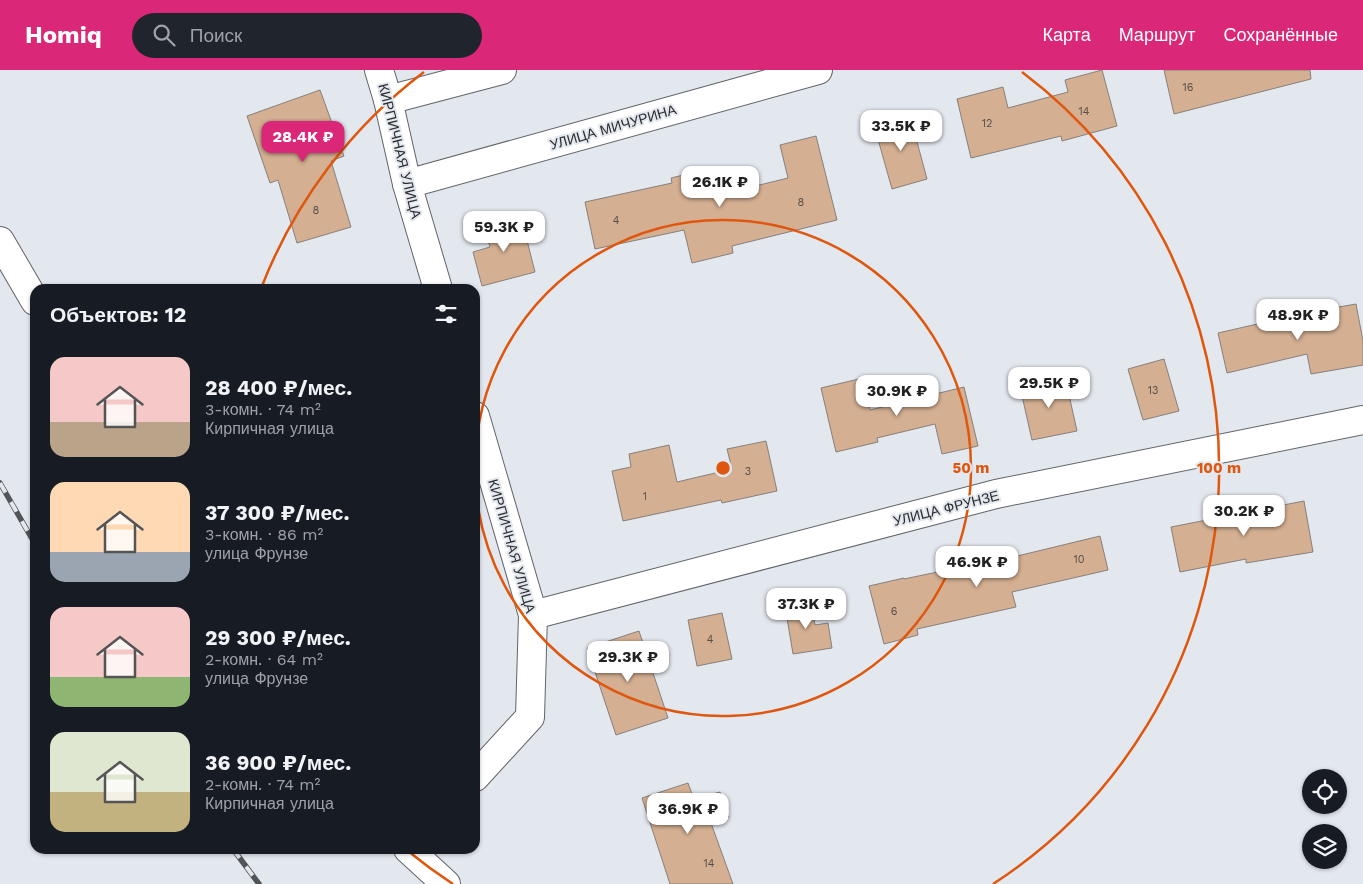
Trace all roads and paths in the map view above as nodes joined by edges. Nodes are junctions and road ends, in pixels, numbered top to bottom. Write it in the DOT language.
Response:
graph roads {
  1 [pos="379,70"];
  2 [pos="502,70"];
  3 [pos="818,70"];
  4 [pos="388,100"];
  5 [pos="408,184"];
  6 [pos="0,241"];
  7 [pos="437,284"];
  8 [pos="30,292"];
  9 [pos="1363,420"];
  10 [pos="480,433"];
  11 [pos="533,614"];
  12 [pos="480,772"];
  13 [pos="413,854"];
  14 [pos="446,884"];
  1 -- 4 [label="street, КИРПИЧНАЯ УЛИЦА"];
  2 -- 4 [label="street"];
  3 -- 5 [label="street, УЛИЦА МИЧУРИНА"];
  4 -- 5 [label="street, КИРПИЧНАЯ УЛИЦА"];
  5 -- 7 [label="street, КИРПИЧНАЯ УЛИЦА"];
  6 -- 8 [label="street"];
  9 -- 11 [label="street, УЛИЦА ФРУНЗЕ"];
  10 -- 11 [label="street, КИРПИЧНАЯ УЛИЦА"];
  11 -- 12 [label="street, КИРПИЧНАЯ УЛИЦА"];
  13 -- 14 [label="street"];
}
